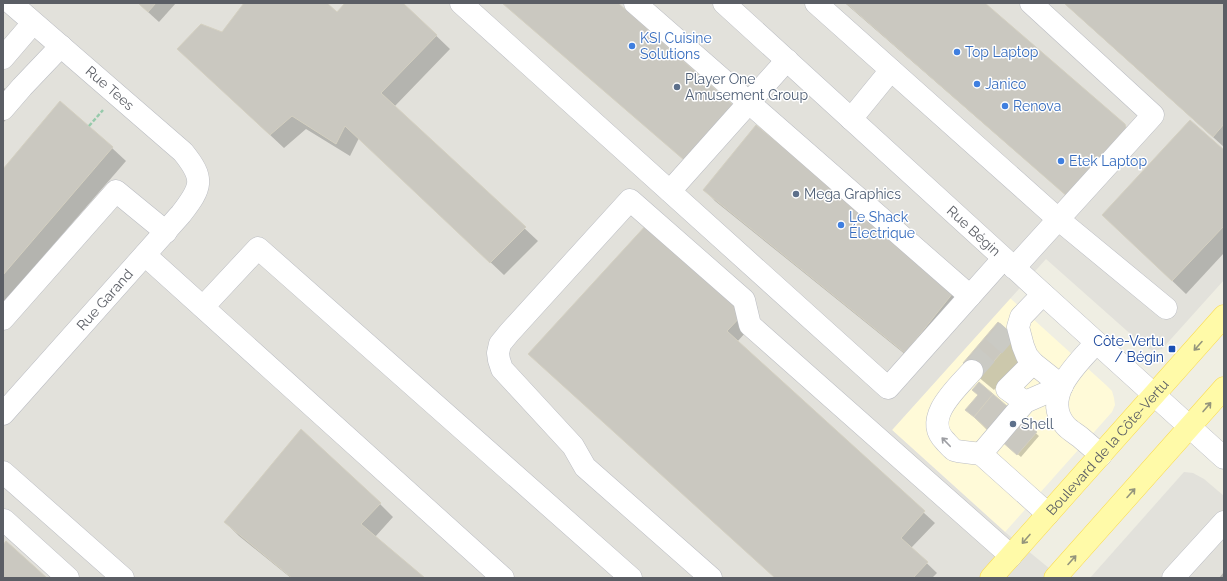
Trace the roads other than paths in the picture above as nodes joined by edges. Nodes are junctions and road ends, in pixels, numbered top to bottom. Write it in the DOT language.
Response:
graph roads {
  1 [pos="11,3"];
  2 [pos="461,3"];
  3 [pos="636,3"];
  4 [pos="724,3"];
  5 [pos="816,3"];
  6 [pos="1031,3"];
  7 [pos="33,23"];
  8 [pos="61,46"];
  9 [pos="3,58"];
  10 [pos="787,60"];
  11 [pos="891,70"];
  12 [pos="749,103"];
  13 [pos="3,109"];
  14 [pos="851,119"];
  15 [pos="198,181"];
  16 [pos="670,191"];
  17 [pos="1058,219"];
  18 [pos="166,232"];
  19 [pos="145,255"];
  20 [pos="1009,263"];
  21 [pos="1042,294"];
  22 [pos="970,296"];
  23 [pos="202,307"];
  24 [pos="1166,308"];
  25 [pos="1224,316"];
  26 [pos="3,319"];
  27 [pos="1096,343"];
  28 [pos="1033,363"];
  29 [pos="972,371"];
  30 [pos="1062,386"];
  31 [pos="1224,388"];
  32 [pos="1155,395"];
  33 [pos="1025,402"];
  34 [pos="3,414"];
  35 [pos="1190,427"];
  36 [pos="981,454"];
  37 [pos="1101,455"];
  38 [pos="1224,458"];
  39 [pos="3,472"];
  40 [pos="1048,514"];
  41 [pos="3,520"];
  42 [pos="1224,522"];
  43 [pos="1011,556"];
  44 [pos="68,578"];
  45 [pos="123,578"];
  46 [pos="503,578"];
  47 [pos="630,578"];
  48 [pos="711,578"];
  49 [pos="992,578"];
  50 [pos="1055,578"];
  51 [pos="1172,578"];
  1 -- 7 [label="street, Rue Tees"];
  2 -- 16 [label="street"];
  3 -- 12 [label="street"];
  4 -- 10 [label="street, Rue Bégin"];
  5 -- 11 [label="street"];
  6 -- 17 [label="street"];
  7 -- 8 [label="street, Rue Tees"];
  7 -- 9 [label="street"];
  8 -- 13 [label="street"];
  8 -- 15 [label="street, Rue Tees"];
  10 -- 12 [label="street"];
  10 -- 14 [label="street, Rue Bégin"];
  11 -- 14 [label="street"];
  11 -- 17 [label="street"];
  12 -- 16 [label="street"];
  12 -- 22 [label="street"];
  14 -- 20 [label="street, Rue Bégin"];
  15 -- 18 [label="street, Rue Garand"];
  16 -- 22 [label="street"];
  17 -- 20 [label="street"];
  17 -- 24 [label="street"];
  18 -- 19 [label="street, Rue Garand"];
  18 -- 26 [label="street"];
  19 -- 23 [label="street"];
  19 -- 34 [label="street, Rue Garand"];
  20 -- 21 [label="street, Rue Bégin"];
  20 -- 22 [label="street"];
  21 -- 27 [label="street, Rue Bégin"];
  21 -- 28 [label="street"];
  23 -- 46 [label="street"];
  23 -- 47 [label="street"];
  25 -- 32 [label="main road, Boulevard de la Côte-Vertu, one-way"];
  27 -- 30 [label="street"];
  27 -- 32 [label="street, Rue Bégin"];
  28 -- 30 [label="street"];
  28 -- 33 [label="street"];
  36 -- 29 [label="street, one-way"];
  30 -- 33 [label="street"];
  30 -- 37 [label="street"];
  35 -- 31 [label="main road, one-way"];
  32 -- 35 [label="street, Rue Bégin"];
  32 -- 37 [label="main road, Boulevard de la Côte-Vertu"];
  33 -- 36 [label="street"];
  35 -- 38 [label="street, Rue Bégin"];
  50 -- 35 [label="main road, one-way"];
  36 -- 40 [label="street"];
  37 -- 40 [label="main road, Boulevard de la Côte-Vertu"];
  39 -- 45 [label="street"];
  40 -- 43 [label="main road, Boulevard de la Côte-Vertu, one-way"];
  41 -- 44 [label="street"];
  42 -- 51 [label="street"];
  43 -- 48 [label="street"];
  43 -- 49 [label="main road, Boulevard de la Côte-Vertu"];
}
